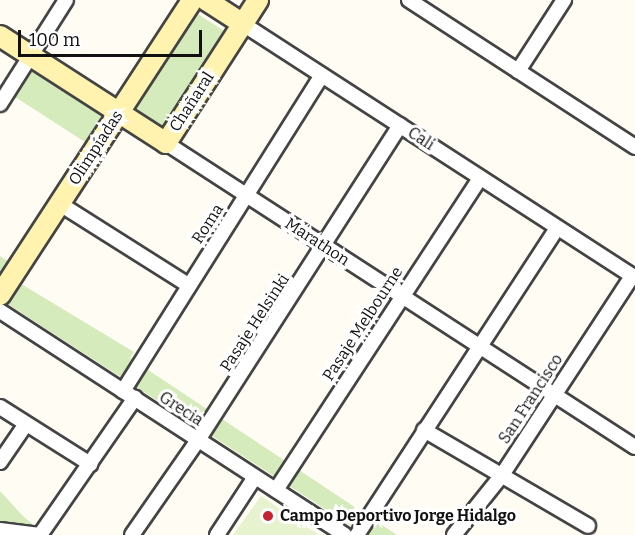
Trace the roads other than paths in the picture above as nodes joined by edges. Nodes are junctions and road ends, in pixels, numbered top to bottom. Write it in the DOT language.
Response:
graph roads {
  1 [pos="66,0"];
  2 [pos="192,0"];
  3 [pos="206,0"];
  4 [pos="258,0"];
  5 [pos="409,0"];
  6 [pos="564,0"];
  7 [pos="243,24"];
  8 [pos="0,36"];
  9 [pos="30,56"];
  10 [pos="518,71"];
  11 [pos="322,75"];
  12 [pos="0,104"];
  13 [pos="119,113"];
  14 [pos="400,126"];
  15 [pos="166,143"];
  16 [pos="635,147"];
  17 [pos="480,178"];
  18 [pos="246,196"];
  19 [pos="60,204"];
  20 [pos="557,228"];
  21 [pos="325,246"];
  22 [pos="634,277"];
  23 [pos="188,285"];
  24 [pos="0,295"];
  25 [pos="400,296"];
  26 [pos="0,311"];
  27 [pos="479,348"];
  28 [pos="129,394"];
  29 [pos="553,394"];
  30 [pos="0,407"];
  31 [pos="26,424"];
  32 [pos="424,430"];
  33 [pos="198,440"];
  34 [pos="634,443"];
  35 [pos="0,462"];
  36 [pos="90,464"];
  37 [pos="502,475"];
  38 [pos="255,477"];
  39 [pos="276,490"];
  40 [pos="588,526"];
  41 [pos="0,530"];
  42 [pos="40,535"];
  43 [pos="132,535"];
  44 [pos="217,535"];
  45 [pos="345,535"];
  46 [pos="357,535"];
  47 [pos="454,535"];
  1 -- 9 [label="street"];
  2 -- 13 [label="street, Olimpíadas"];
  3 -- 7 [label="street, Cali"];
  4 -- 7 [label="street, Chañaral"];
  5 -- 10 [label="street"];
  6 -- 10 [label="street"];
  7 -- 11 [label="street, Cali"];
  7 -- 15 [label="street, Chañaral"];
  8 -- 9 [label="street, Marathon"];
  9 -- 12 [label="street"];
  9 -- 13 [label="street, Marathon"];
  10 -- 16 [label="street"];
  11 -- 14 [label="street, Cali"];
  11 -- 18 [label="street, Roma"];
  13 -- 15 [label="street, Marathon"];
  13 -- 19 [label="street, Olimpíadas"];
  14 -- 17 [label="street, Cali"];
  14 -- 21 [label="street, Pasaje Helsinki"];
  15 -- 18 [label="street, Marathon"];
  17 -- 20 [label="street, Cali"];
  17 -- 25 [label="street, Pasaje Melbourne"];
  18 -- 21 [label="street, Marathon"];
  18 -- 23 [label="street, Roma"];
  19 -- 23 [label="street"];
  19 -- 24 [label="street, Olimpíadas"];
  20 -- 22 [label="street, Cali"];
  20 -- 27 [label="street"];
  21 -- 25 [label="street, Marathon"];
  21 -- 33 [label="street, Pasaje Helsinki"];
  22 -- 29 [label="street, San Francisco"];
  23 -- 28 [label="street, Roma"];
  25 -- 27 [label="street, Marathon"];
  25 -- 39 [label="street, Pasaje Melbourne"];
  26 -- 28 [label="street, Grecia"];
  27 -- 29 [label="street, Marathon"];
  27 -- 32 [label="street"];
  28 -- 33 [label="street, Grecia"];
  28 -- 36 [label="street, Roma"];
  29 -- 34 [label="street, Marathon"];
  29 -- 37 [label="street, San Francisco"];
  30 -- 31 [label="street"];
  31 -- 35 [label="street"];
  31 -- 36 [label="street"];
  32 -- 37 [label="street"];
  32 -- 46 [label="street"];
  33 -- 38 [label="street, Grecia"];
  33 -- 43 [label="street, Pasaje Helsinki"];
  36 -- 42 [label="street, Roma"];
  37 -- 40 [label="street"];
  37 -- 47 [label="street, San Francisco"];
  38 -- 39 [label="street, Grecia"];
  38 -- 44 [label="street"];
  39 -- 45 [label="street, Grecia"];
  41 -- 42 [label="street"];
}
